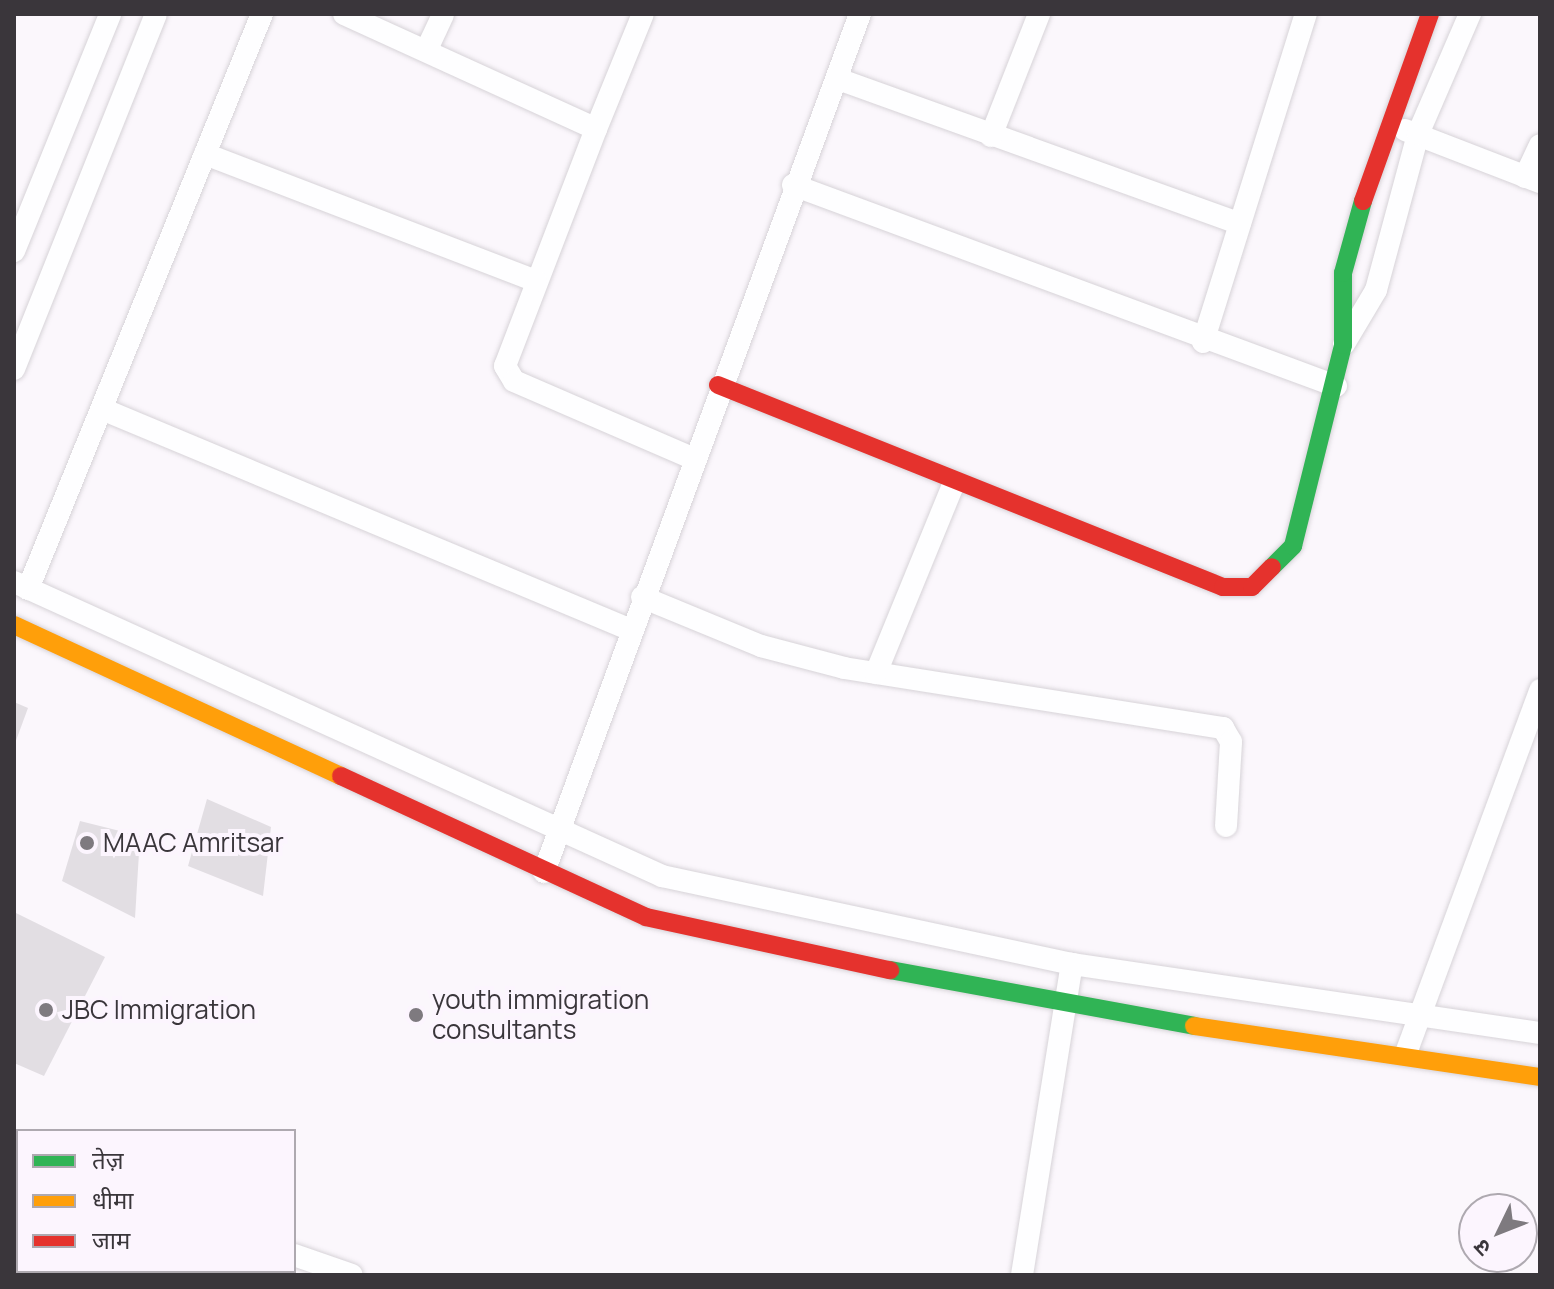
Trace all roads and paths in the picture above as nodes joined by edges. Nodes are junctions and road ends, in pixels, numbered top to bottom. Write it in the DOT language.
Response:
graph roads {
  1 [pos="110,14"];
  2 [pos="156,14"];
  3 [pos="262,14"];
  4 [pos="344,14"];
  5 [pos="443,14"];
  6 [pos="643,14"];
  7 [pos="860,14"];
  8 [pos="1039,14"];
  9 [pos="1306,14"];
  10 [pos="1430,14"];
  11 [pos="1470,14"];
  12 [pos="427,49"];
  13 [pos="838,79"];
  14 [pos="1385,124"];
  15 [pos="596,129"];
  16 [pos="1418,134"];
  17 [pos="991,136"];
  18 [pos="1540,145"];
  19 [pos="205,154"];
  20 [pos="1533,180"];
  21 [pos="793,185"];
  22 [pos="1240,224"];
  23 [pos="14,251"];
  24 [pos="535,281"];
  25 [pos="1203,342"];
  26 [pos="1343,345"];
  27 [pos="14,369"];
  28 [pos="718,385"];
  29 [pos="1336,386"];
  30 [pos="102,409"];
  31 [pos="692,458"];
  32 [pos="953,485"];
  33 [pos="21,586"];
  34 [pos="642,597"];
  35 [pos="14,625"];
  36 [pos="631,630"];
  37 [pos="876,673"];
  38 [pos="1540,690"];
  39 [pos="1226,826"];
  40 [pos="558,832"];
  41 [pos="544,872"];
  42 [pos="1072,964"];
  43 [pos="1064,1007"];
  44 [pos="1419,1013"];
  45 [pos="1540,1033"];
  46 [pos="1406,1053"];
  47 [pos="1540,1077"];
  48 [pos="296,1256"];
  49 [pos="352,1275"];
  50 [pos="1022,1275"];
  1 -- 23 [label="street"];
  2 -- 27 [label="street"];
  3 -- 19 [label="street"];
  4 -- 12 [label="street"];
  5 -- 12 [label="street"];
  6 -- 15 [label="street"];
  7 -- 13 [label="street"];
  8 -- 17 [label="street"];
  9 -- 22 [label="street"];
  10 -- 14 [label="street"];
  11 -- 16 [label="street"];
  12 -- 15 [label="street"];
  13 -- 17 [label="street"];
  13 -- 21 [label="street"];
  14 -- 16 [label="street"];
  14 -- 26 [label="street"];
  15 -- 24 [label="street"];
  16 -- 20 [label="street"];
  16 -- 26 [label="street"];
  17 -- 22 [label="street"];
  18 -- 20 [label="street"];
  19 -- 24 [label="street"];
  19 -- 30 [label="street"];
  21 -- 25 [label="street"];
  21 -- 28 [label="street"];
  22 -- 25 [label="street"];
  24 -- 31 [label="street"];
  25 -- 29 [label="street"];
  26 -- 29 [label="street"];
  28 -- 31 [label="street"];
  28 -- 32 [label="street"];
  29 -- 32 [label="street"];
  30 -- 33 [label="street"];
  30 -- 36 [label="street"];
  31 -- 34 [label="street"];
  32 -- 37 [label="street"];
  33 -- 40 [label="street"];
  34 -- 36 [label="street"];
  34 -- 37 [label="street"];
  35 -- 41 [label="street"];
  36 -- 40 [label="street"];
  37 -- 39 [label="street"];
  38 -- 44 [label="street"];
  40 -- 41 [label="street"];
  40 -- 42 [label="street"];
  41 -- 43 [label="street"];
  42 -- 43 [label="street"];
  42 -- 44 [label="street"];
  43 -- 46 [label="street"];
  43 -- 50 [label="street"];
  44 -- 45 [label="street"];
  44 -- 46 [label="street"];
  46 -- 47 [label="street"];
  48 -- 49 [label="street"];
}
